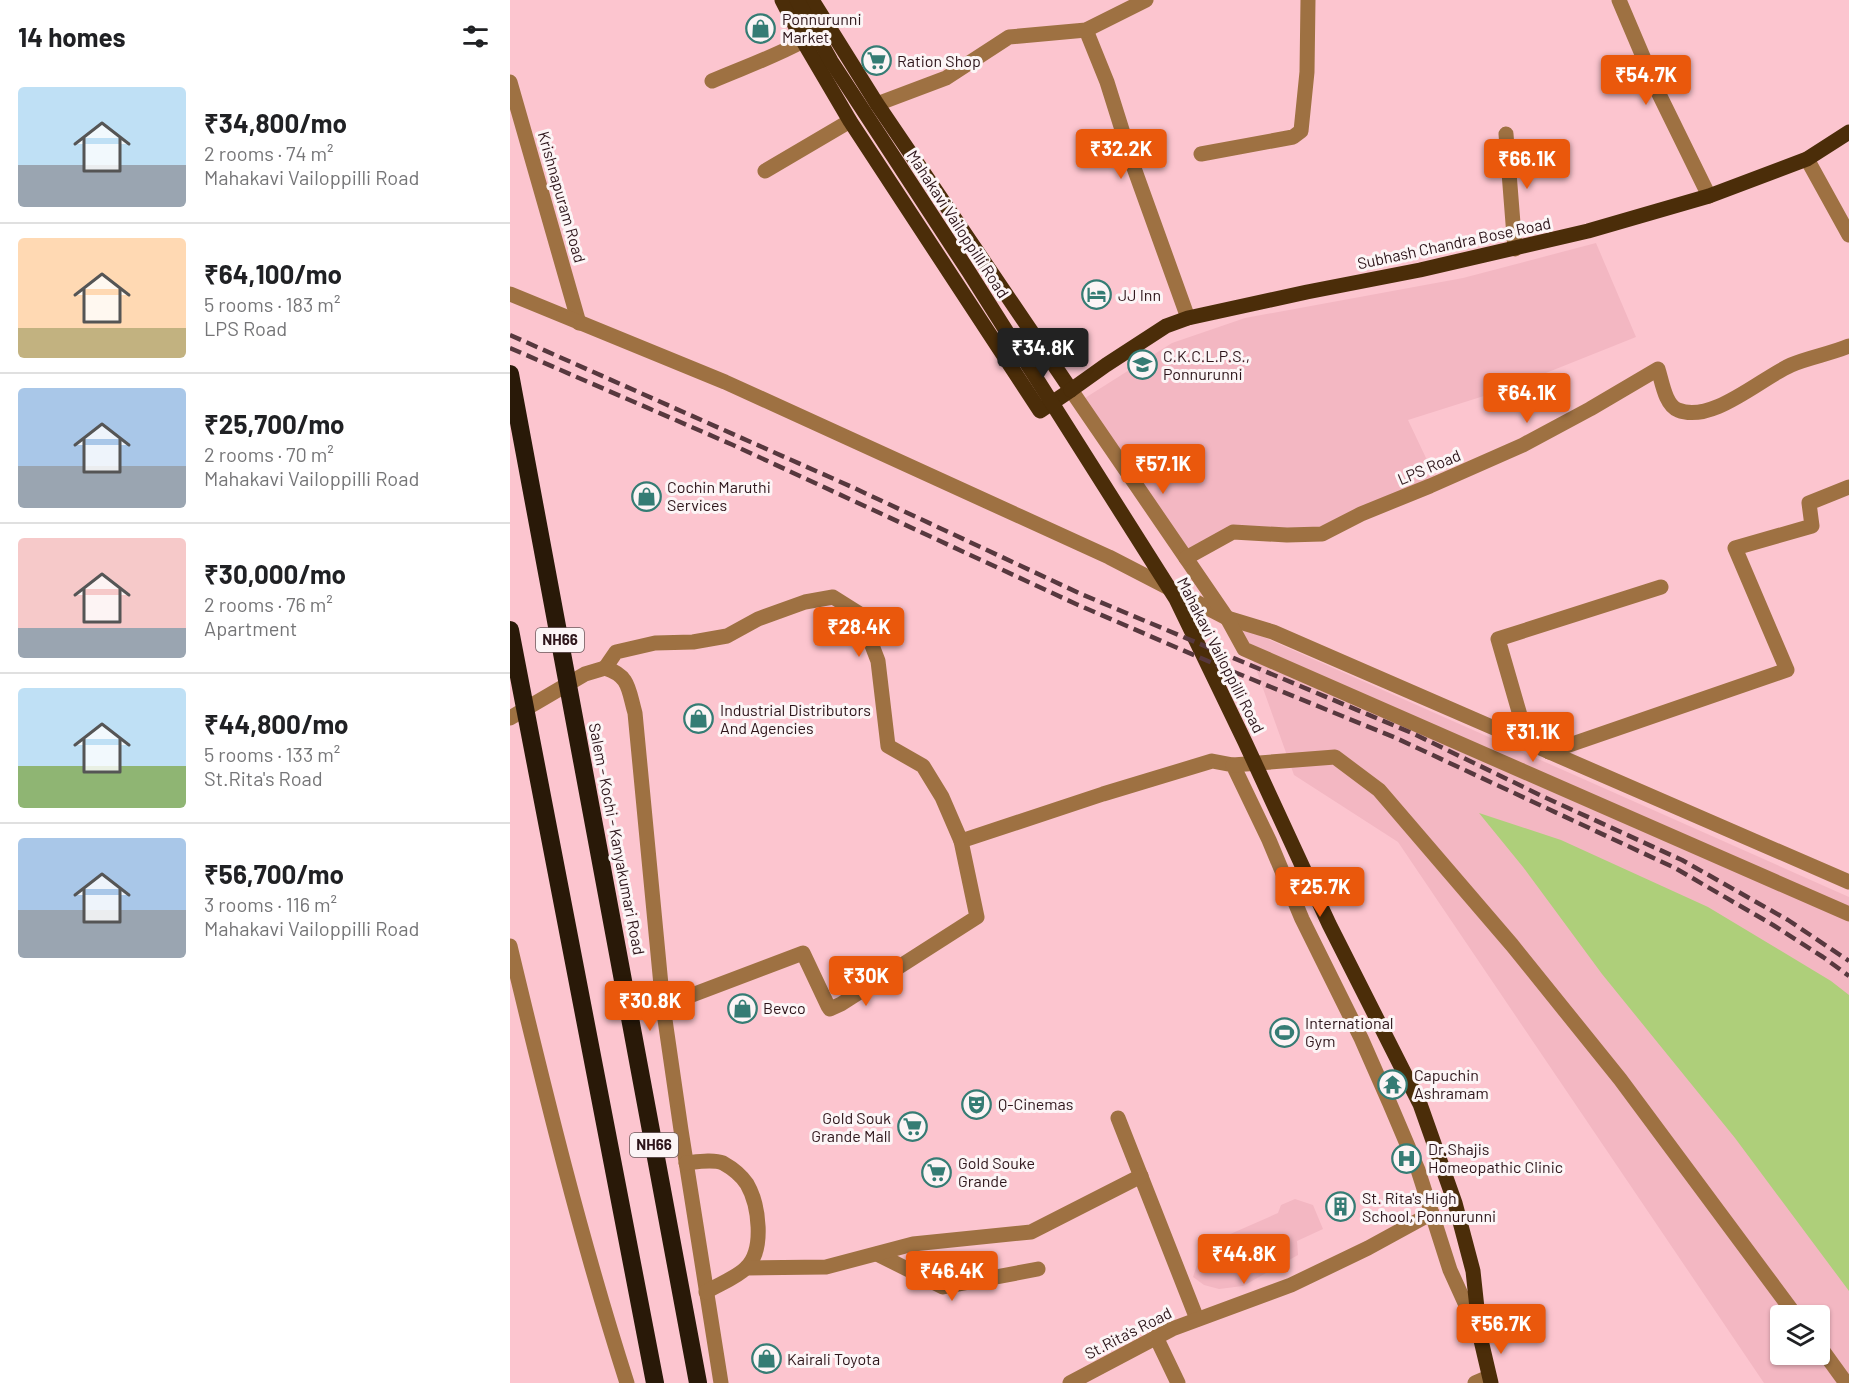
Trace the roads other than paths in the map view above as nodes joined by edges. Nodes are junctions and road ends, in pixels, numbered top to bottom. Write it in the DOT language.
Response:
graph roads {
  1 [pos="782,0"];
  2 [pos="797,0"];
  3 [pos="812,0"];
  4 [pos="1146,0"];
  5 [pos="1308,0"];
  6 [pos="1619,0"];
  7 [pos="1086,30"];
  8 [pos="803,41"];
  9 [pos="712,81"];
  10 [pos="510,82"];
  11 [pos="876,104"];
  12 [pos="850,120"];
  13 [pos="1849,132"];
  14 [pos="1506,134"];
  15 [pos="1201,154"];
  16 [pos="1807,159"];
  17 [pos="765,171"];
  18 [pos="1709,196"];
  19 [pos="1849,235"];
  20 [pos="1515,249"];
  21 [pos="510,294"];
  22 [pos="1188,318"];
  23 [pos="579,323"];
  24 [pos="1849,346"];
  25 [pos="510,374"];
  26 [pos="1071,390"];
  27 [pos="1849,488"];
  28 [pos="1186,558"];
  29 [pos="1661,587"];
  30 [pos="1227,618"];
  31 [pos="510,630"];
  32 [pos="604,668"];
  33 [pos="510,718"];
  34 [pos="1528,743"];
  35 [pos="1549,752"];
  36 [pos="1233,765"];
  37 [pos="961,841"];
  38 [pos="1849,882"];
  39 [pos="1849,914"];
  40 [pos="511,955"];
  41 [pos="663,1006"];
  42 [pos="1118,1118"];
  43 [pos="686,1163"];
  44 [pos="1141,1176"];
  45 [pos="1432,1213"];
  46 [pos="877,1254"];
  47 [pos="747,1268"];
  48 [pos="1038,1269"];
  49 [pos="706,1292"];
  50 [pos="1788,1305"];
  51 [pos="1197,1319"];
  52 [pos="1480,1336"];
  53 [pos="1156,1337"];
  54 [pos="1830,1361"];
  55 [pos="1485,1381"];
  56 [pos="627,1383"];
  57 [pos="655,1383"];
  58 [pos="698,1383"];
  59 [pos="721,1383"];
  60 [pos="1070,1383"];
  61 [pos="1178,1383"];
  62 [pos="1846,1383"];
  1 -- 8 [label="main road"];
  2 -- 52 [label="main road, Mahakavi Vailoppilli Road"];
  3 -- 11 [label="main road"];
  4 -- 7 [label="street"];
  5 -- 15 [label="street"];
  6 -- 18 [label="street"];
  7 -- 11 [label="street"];
  7 -- 22 [label="street"];
  8 -- 9 [label="street"];
  8 -- 12 [label="main road"];
  10 -- 23 [label="street, Krishnapuram Road"];
  11 -- 26 [label="main road"];
  12 -- 17 [label="street"];
  12 -- 26 [label="main road, Subhash Chandra Bose Road"];
  13 -- 16 [label="main road, Subhash Chandra Bose Road"];
  14 -- 20 [label="street"];
  16 -- 18 [label="main road, Subhash Chandra Bose Road"];
  16 -- 19 [label="street"];
  18 -- 20 [label="main road, Subhash Chandra Bose Road"];
  20 -- 22 [label="main road, Subhash Chandra Bose Road"];
  21 -- 23 [label="street"];
  22 -- 26 [label="main road, Subhash Chandra Bose Road"];
  23 -- 30 [label="street"];
  24 -- 28 [label="street, LPS Road"];
  25 -- 58 [label="highway, Salem - Kochi - Kanyakumari Road / NH66"];
  26 -- 28 [label="street"];
  27 -- 35 [label="street"];
  28 -- 30 [label="street"];
  29 -- 34 [label="street"];
  30 -- 34 [label="street"];
  30 -- 39 [label="street"];
  31 -- 57 [label="highway, NH66"];
  32 -- 33 [label="street"];
  32 -- 37 [label="street"];
  32 -- 41 [label="street"];
  34 -- 35 [label="street"];
  35 -- 38 [label="street"];
  36 -- 37 [label="street"];
  36 -- 45 [label="street"];
  36 -- 50 [label="street"];
  37 -- 41 [label="street"];
  40 -- 56 [label="street"];
  41 -- 43 [label="street"];
  42 -- 44 [label="street"];
  43 -- 47 [label="street"];
  43 -- 49 [label="street"];
  44 -- 46 [label="street"];
  44 -- 51 [label="street"];
  45 -- 51 [label="street, St.Rita's Road"];
  45 -- 52 [label="street"];
  46 -- 47 [label="street"];
  46 -- 48 [label="street"];
  47 -- 49 [label="street"];
  49 -- 59 [label="street"];
  51 -- 53 [label="street, St.Rita's Road"];
  52 -- 55 [label="main road, Mahakavi Vailoppilli Road"];
  53 -- 60 [label="street, St.Rita's Road"];
  53 -- 61 [label="street"];
  54 -- 62 [label="street"];
}
